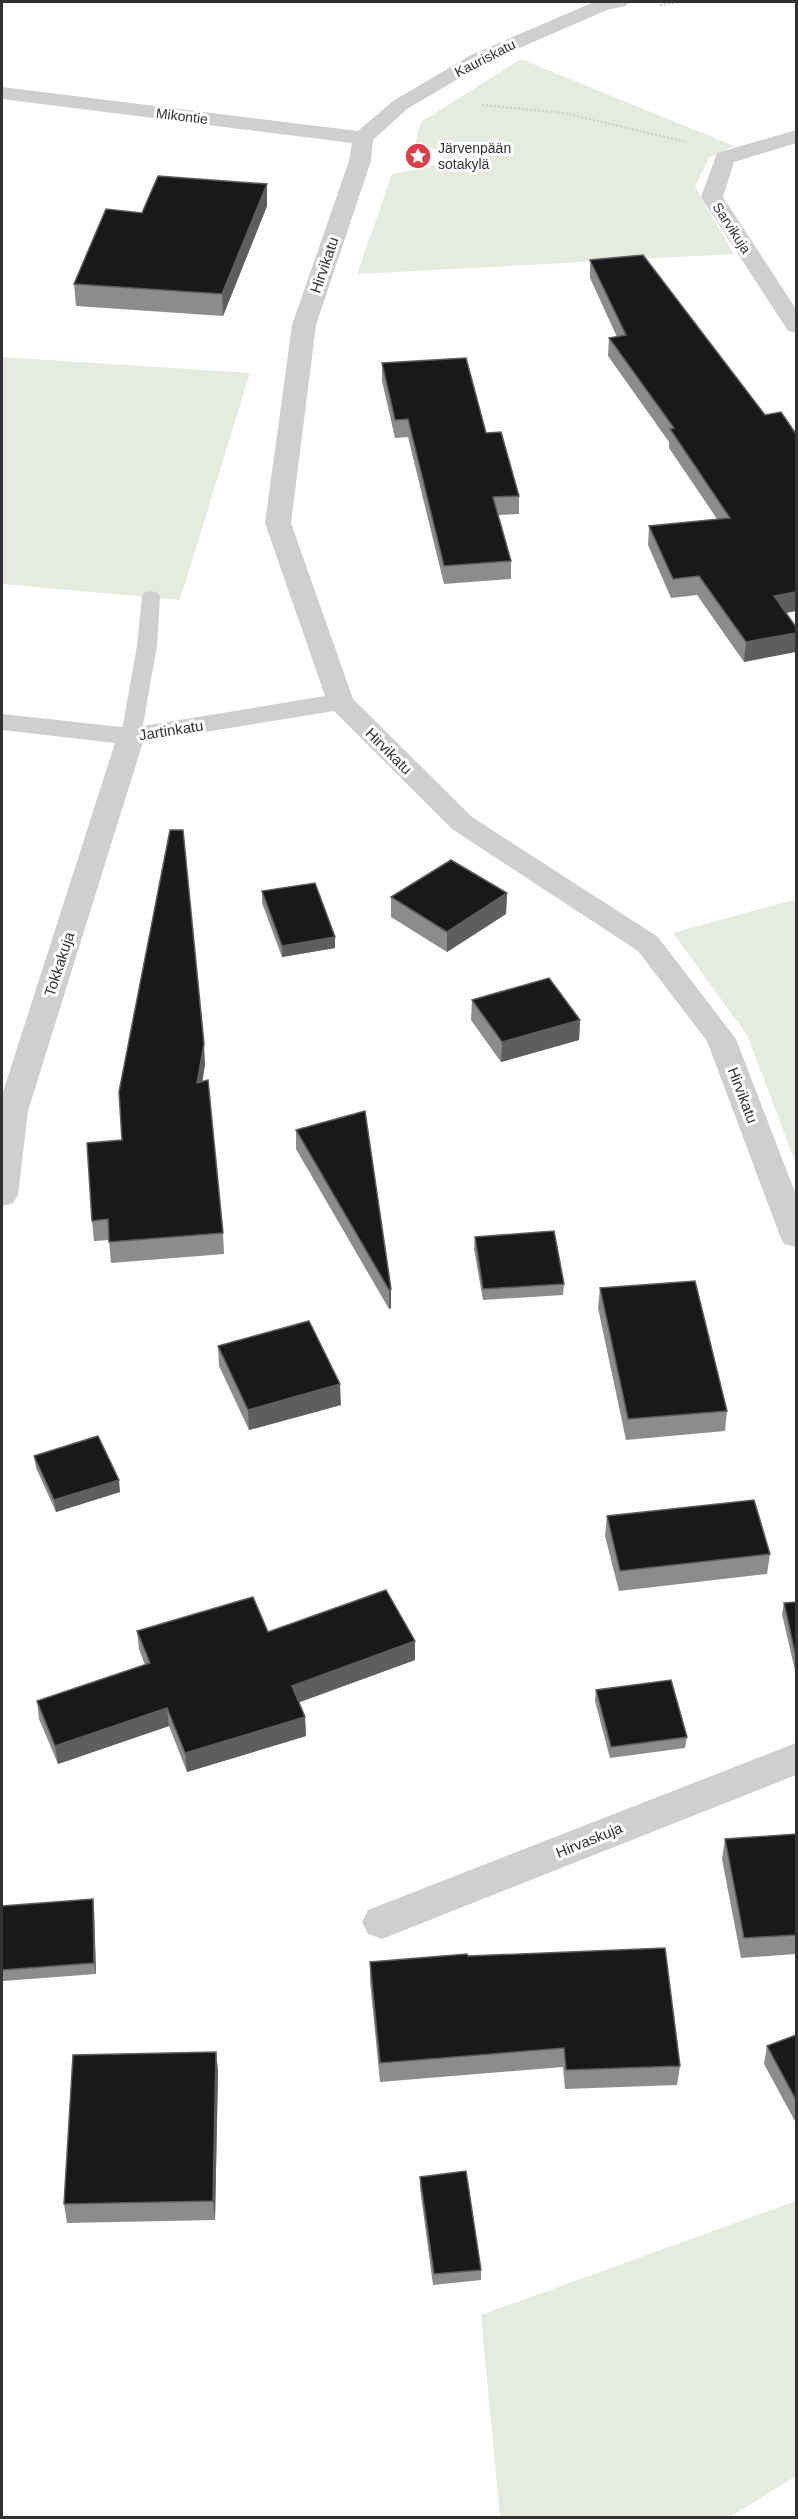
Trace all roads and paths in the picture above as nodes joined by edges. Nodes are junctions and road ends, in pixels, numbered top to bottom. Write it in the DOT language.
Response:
graph roads {
  1 [pos="619,2"];
  2 [pos="2,93"];
  3 [pos="479,105"];
  4 [pos="796,136"];
  5 [pos="363,138"];
  6 [pos="725,158"];
  7 [pos="796,326"];
  8 [pos="151,597"];
  9 [pos="340,702"];
  10 [pos="2,722"];
  11 [pos="131,736"];
  12 [pos="2,1195"];
  13 [pos="796,1236"];
  14 [pos="796,1759"];
  15 [pos="382,1922"];
  1 -- 5 [label="street, Kauriskatu"];
  2 -- 5 [label="street, Mikontie"];
  3 -- 6 [label="path"];
  4 -- 6 [label="street"];
  5 -- 9 [label="street, Hirvikatu"];
  6 -- 7 [label="street, Sarvikuja"];
  8 -- 11 [label="lane"];
  9 -- 11 [label="street, Jartinkatu"];
  9 -- 13 [label="street, Hirvikatu"];
  10 -- 11 [label="street, Jartinkatu"];
  11 -- 12 [label="street, Tokkakuja"];
  14 -- 15 [label="street, Hirvaskuja"];
}
